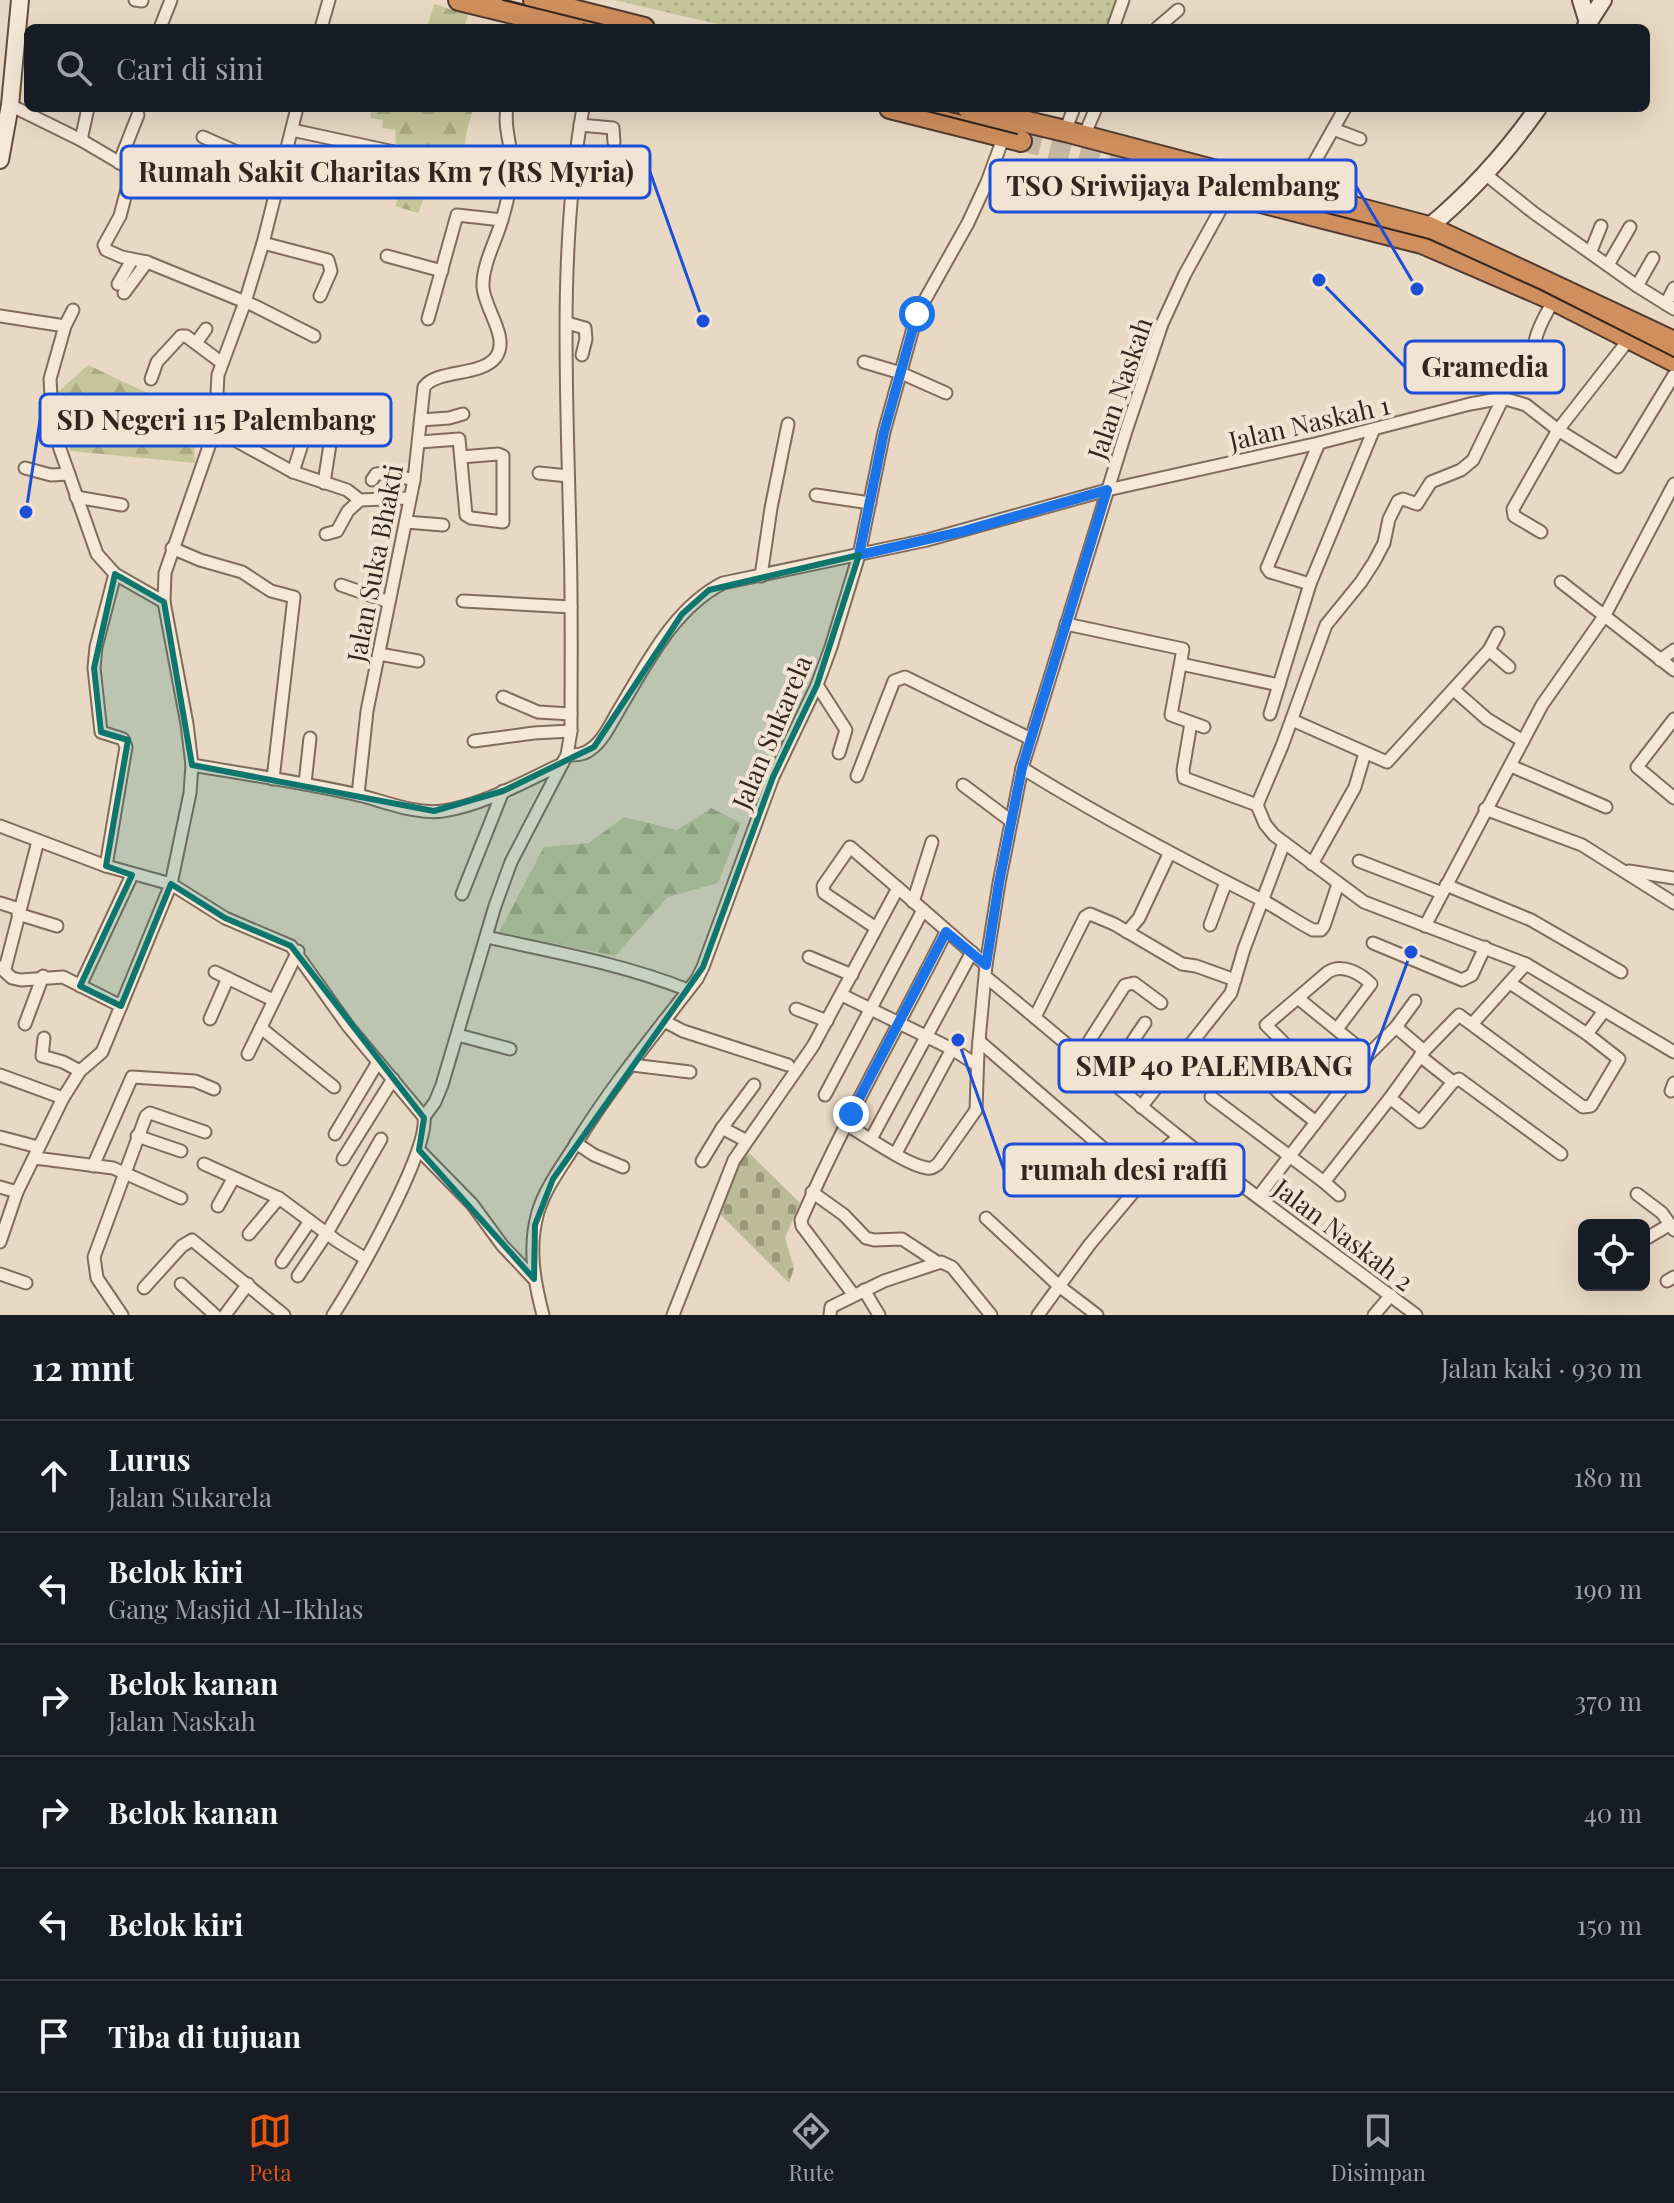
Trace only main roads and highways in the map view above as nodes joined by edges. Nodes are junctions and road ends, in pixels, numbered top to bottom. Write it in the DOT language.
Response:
graph roads {
  1 [pos="459,0"];
  2 [pos="536,10"];
  3 [pos="566,24"];
  4 [pos="620,24"];
  5 [pos="906,112"];
  6 [pos="985,112"];
  7 [pos="1012,139"];
  8 [pos="1194,185"];
  9 [pos="1674,341"];
  10 [pos="1674,361"];
  1 -- 2 [label="highway"];
  2 -- 3 [label="highway"];
  2 -- 4 [label="highway"];
  5 -- 7 [label="highway"];
  6 -- 9 [label="highway"];
  8 -- 10 [label="highway"];
}
